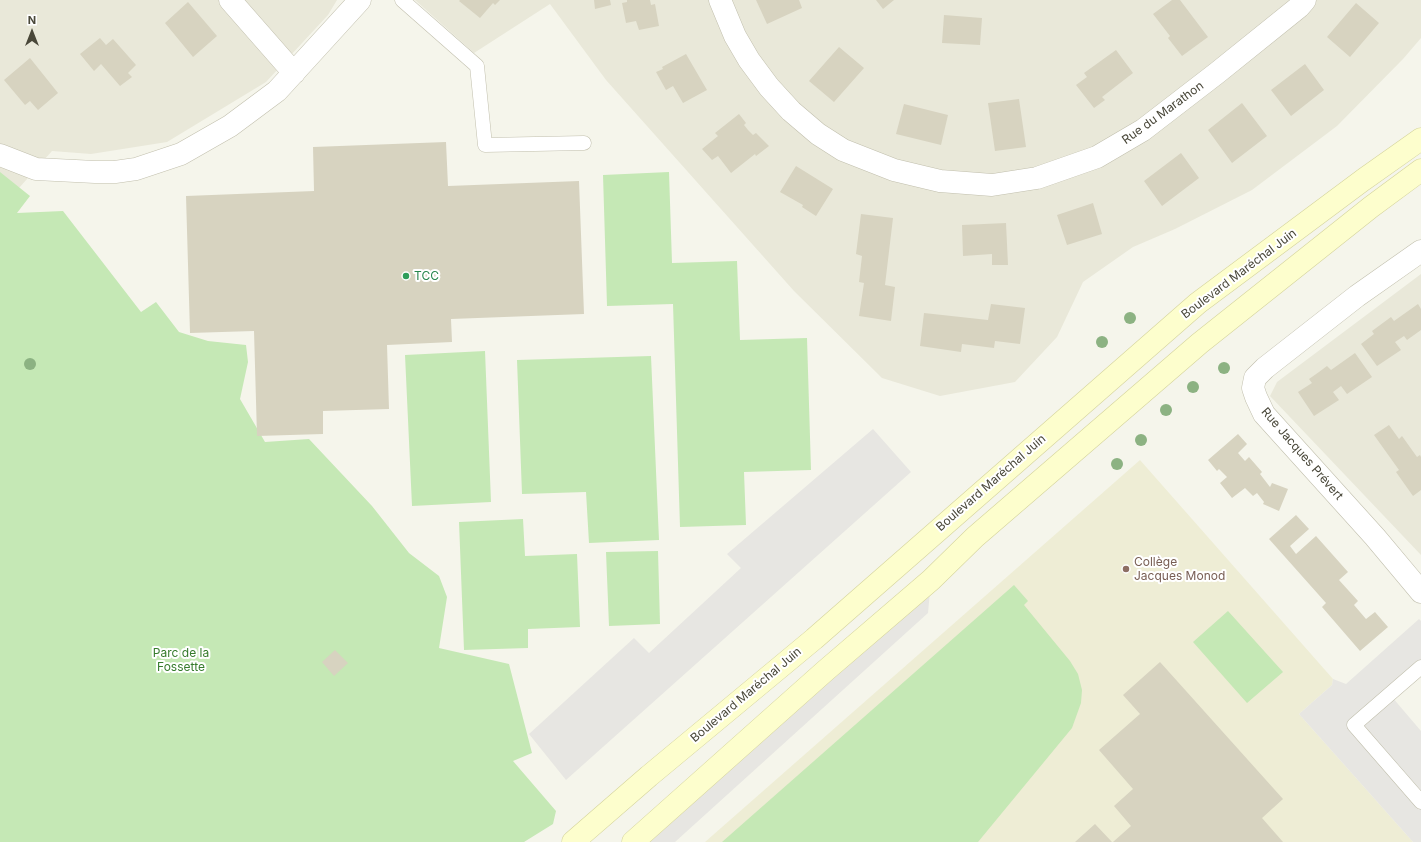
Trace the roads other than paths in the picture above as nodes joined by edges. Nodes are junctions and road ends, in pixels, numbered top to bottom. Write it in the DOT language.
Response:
graph roads {
  1 [pos="230,0"];
  2 [pos="360,0"];
  3 [pos="402,0"];
  4 [pos="720,0"];
  5 [pos="1305,0"];
  6 [pos="294,74"];
  7 [pos="1421,139"];
  8 [pos="584,143"];
  9 [pos="0,155"];
  10 [pos="1421,170"];
  11 [pos="1421,251"];
  12 [pos="1421,592"];
  13 [pos="1421,668"];
  14 [pos="1421,802"];
  15 [pos="573,842"];
  16 [pos="633,842"];
  1 -- 6 [label="street"];
  2 -- 6 [label="street"];
  3 -- 8 [label="lane"];
  4 -- 5 [label="street, Rue du Marathon"];
  6 -- 9 [label="street"];
  7 -- 15 [label="main road, Boulevard Maréchal Juin"];
  10 -- 16 [label="main road"];
  11 -- 12 [label="street, Rue Jacques Prévert"];
  13 -- 14 [label="lane"];
}
